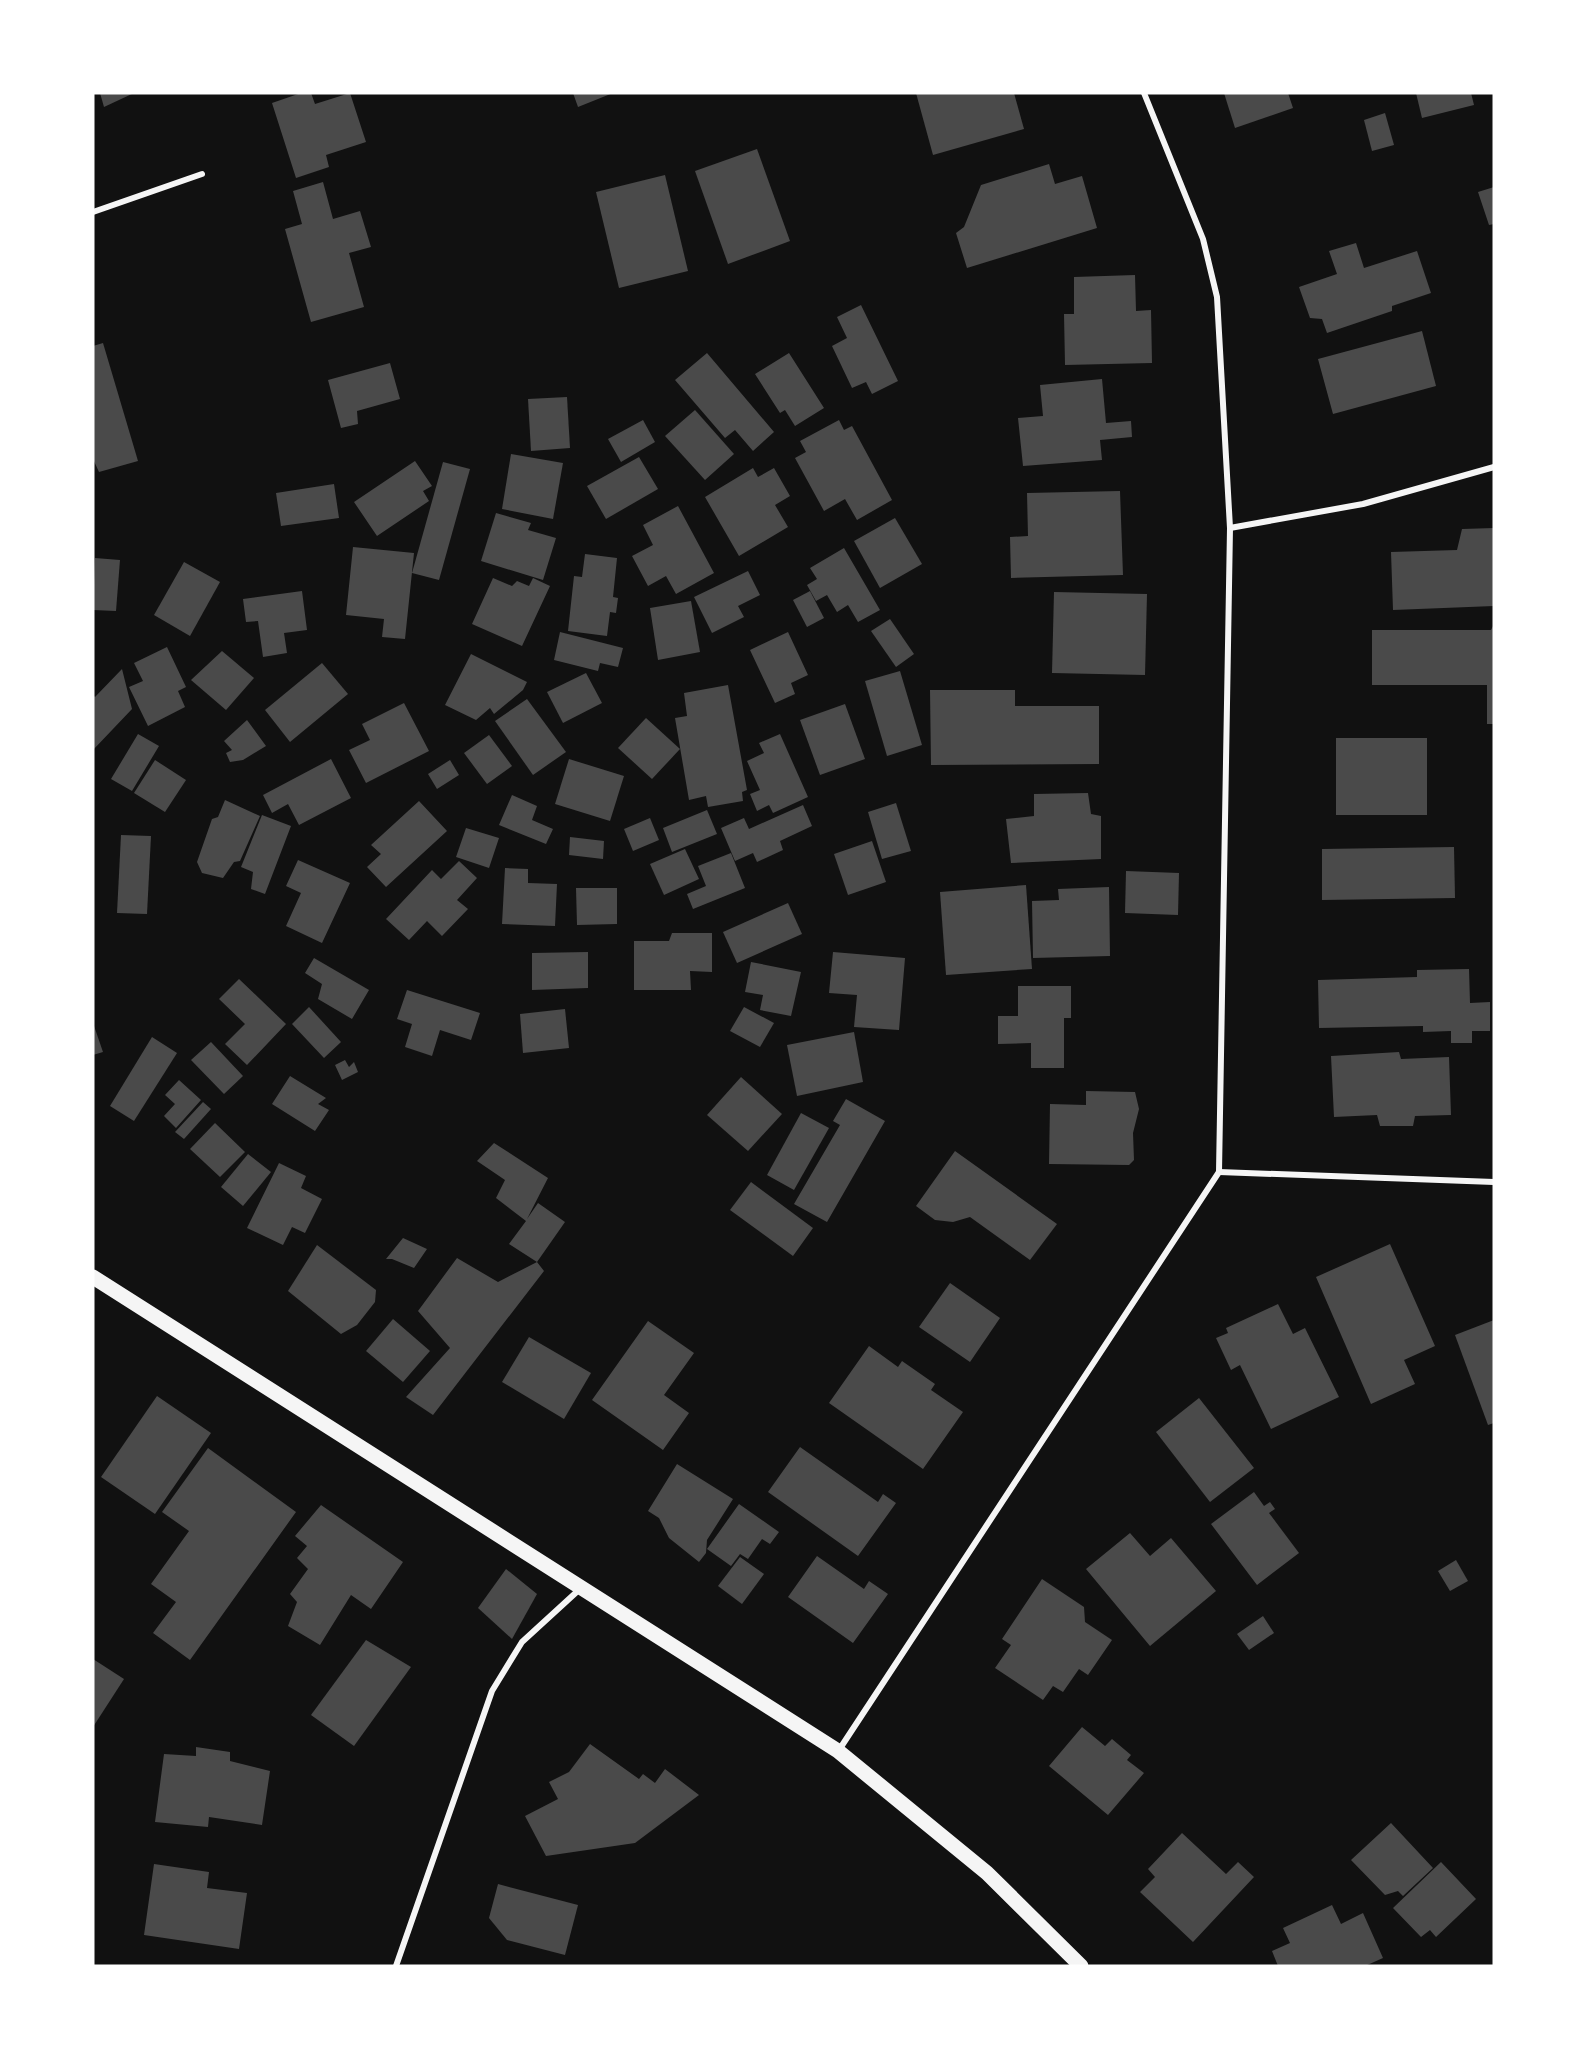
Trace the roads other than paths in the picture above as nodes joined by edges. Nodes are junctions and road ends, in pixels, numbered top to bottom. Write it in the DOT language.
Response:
graph roads {
  1 [pos="1144,93"];
  2 [pos="202,174"];
  3 [pos="93,212"];
  4 [pos="1494,467"];
  5 [pos="1230,528"];
  6 [pos="1219,1172"];
  7 [pos="1494,1182"];
  8 [pos="93,1277"];
  9 [pos="582,1588"];
  10 [pos="838,1751"];
  11 [pos="396,1966"];
  12 [pos="1081,1966"];
  1 -- 5 [label="street"];
  2 -- 3 [label="street"];
  4 -- 5 [label="street"];
  5 -- 6 [label="street"];
  6 -- 7 [label="street"];
  6 -- 10 [label="street"];
  8 -- 9 [label="main road"];
  9 -- 10 [label="main road"];
  9 -- 11 [label="street"];
  10 -- 12 [label="main road"];
}
